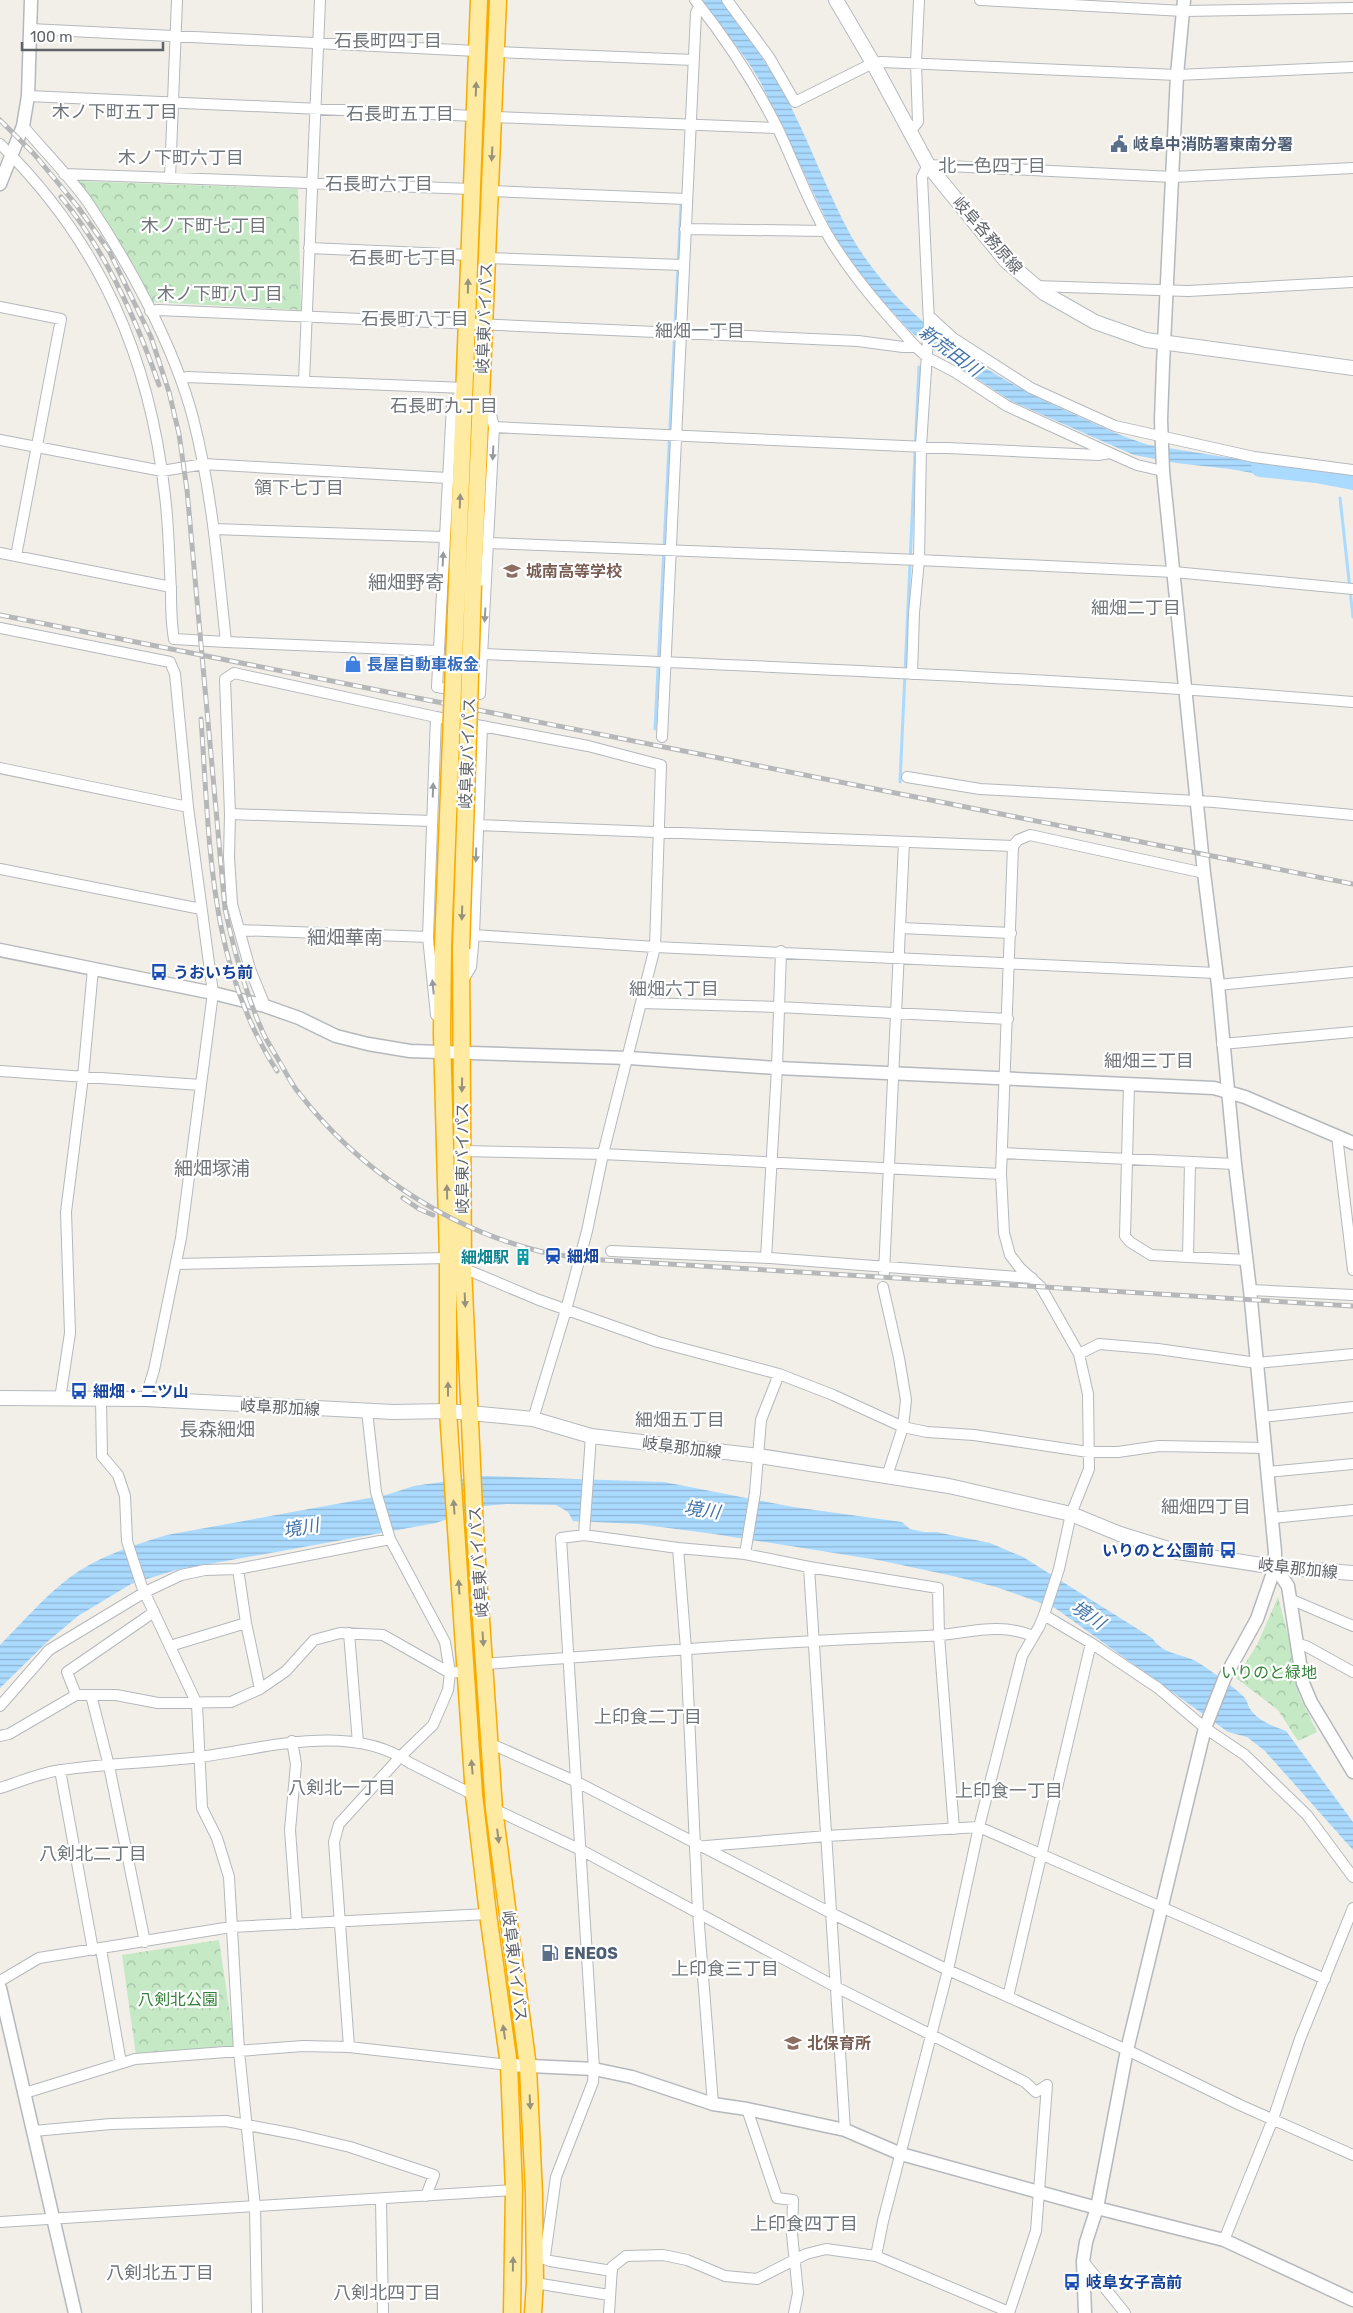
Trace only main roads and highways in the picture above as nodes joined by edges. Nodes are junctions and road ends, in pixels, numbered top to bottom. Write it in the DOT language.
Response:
graph roads {
  1 [pos="479,0"];
  2 [pos="498,0"];
  3 [pos="837,0"];
  4 [pos="476,324"];
  5 [pos="1353,368"];
  6 [pos="465,585"];
  7 [pos="0,1398"];
  8 [pos="448,1411"];
  9 [pos="470,1412"];
  10 [pos="1353,1573"];
  11 [pos="512,2313"];
  12 [pos="533,2313"];
  4 -- 1 [label="highway, 岐阜東バイパス, one-way"];
  2 -- 4 [label="highway, 岐阜東バイパス, one-way"];
  3 -- 5 [label="main road, 岐阜各務原線"];
  4 -- 6 [label="highway, 岐阜東バイパス"];
  8 -- 6 [label="highway, 岐阜東バイパス, one-way, bridge"];
  6 -- 9 [label="highway, 岐阜東バイパス, one-way, bridge"];
  7 -- 8 [label="main road, 岐阜那加線"];
  8 -- 9 [label="main road, 岐阜那加線"];
  11 -- 8 [label="highway, 岐阜東バイパス, one-way"];
  9 -- 10 [label="main road, 岐阜那加線"];
  9 -- 12 [label="highway, 岐阜東バイパス, one-way"];
}
